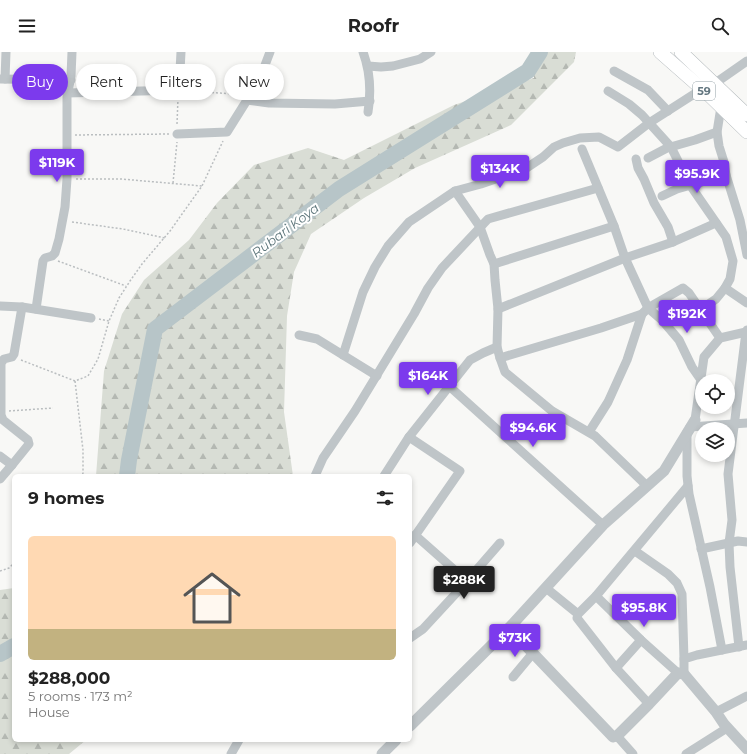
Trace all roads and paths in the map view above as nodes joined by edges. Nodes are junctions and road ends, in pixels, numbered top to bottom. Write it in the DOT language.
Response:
graph roads {
  1 [pos="6,52"];
  2 [pos="72,52"];
  3 [pos="180,52"];
  4 [pos="270,52"];
  5 [pos="363,52"];
  6 [pos="431,52"];
  7 [pos="660,52"];
  8 [pos="681,52"];
  9 [pos="747,61"];
  10 [pos="179,64"];
  11 [pos="265,64"];
  12 [pos="368,66"];
  13 [pos="614,71"];
  14 [pos="3,79"];
  15 [pos="70,80"];
  16 [pos="708,87"];
  17 [pos="68,89"];
  18 [pos="145,91"];
  19 [pos="608,91"];
  20 [pos="68,94"];
  21 [pos="67,100"];
  22 [pos="178,100"];
  23 [pos="247,100"];
  24 [pos="370,101"];
  25 [pos="721,107"];
  26 [pos="668,111"];
  27 [pos="368,112"];
  28 [pos="747,115"];
  29 [pos="649,123"];
  30 [pos="227,132"];
  31 [pos="718,132"];
  32 [pos="747,132"];
  33 [pos="177,134"];
  34 [pos="67,135"];
  35 [pos="671,147"];
  36 [pos="582,149"];
  37 [pos="648,158"];
  38 [pos="636,160"];
  39 [pos="726,175"];
  40 [pos="67,178"];
  41 [pos="173,183"];
  42 [pos="690,185"];
  43 [pos="202,186"];
  44 [pos="598,188"];
  45 [pos="455,191"];
  46 [pos="662,196"];
  47 [pos="744,217"];
  48 [pos="63,221"];
  49 [pos="716,223"];
  50 [pos="614,226"];
  51 [pos="480,227"];
  52 [pos="165,238"];
  53 [pos="673,242"];
  54 [pos="747,252"];
  55 [pos="52,256"];
  56 [pos="625,258"];
  57 [pos="494,264"];
  58 [pos="126,286"];
  59 [pos="725,288"];
  60 [pos="747,303"];
  61 [pos="0,306"];
  62 [pos="22,307"];
  63 [pos="36,309"];
  64 [pos="498,309"];
  65 [pos="700,310"];
  66 [pos="645,311"];
  67 [pos="91,318"];
  68 [pos="747,331"];
  69 [pos="299,335"];
  70 [pos="720,338"];
  71 [pos="497,347"];
  72 [pos="343,355"];
  73 [pos="13,356"];
  74 [pos="500,358"];
  75 [pos="745,367"];
  76 [pos="697,374"];
  77 [pos="702,374"];
  78 [pos="377,376"];
  79 [pos="75,381"];
  80 [pos="449,386"];
  81 [pos="53,408"];
  82 [pos="695,408"];
  83 [pos="1,411"];
  84 [pos="734,422"];
  85 [pos="747,423"];
  86 [pos="735,424"];
  87 [pos="691,427"];
  88 [pos="695,427"];
  89 [pos="589,432"];
  90 [pos="409,437"];
  91 [pos="0,456"];
  92 [pos="729,462"];
  93 [pos="12,465"];
  94 [pos="83,474"];
  95 [pos="316,474"];
  96 [pos="385,474"];
  97 [pos="0,479"];
  98 [pos="647,486"];
  99 [pos="688,486"];
  100 [pos="604,525"];
  101 [pos="415,535"];
  102 [pos="412,540"];
  103 [pos="747,542"];
  104 [pos="500,543"];
  105 [pos="729,543"];
  106 [pos="701,549"];
  107 [pos="635,551"];
  108 [pos="12,565"];
  109 [pos="0,571"];
  110 [pos="468,581"];
  111 [pos="546,588"];
  112 [pos="596,596"];
  113 [pos="578,614"];
  114 [pos="509,628"];
  115 [pos="412,637"];
  116 [pos="641,640"];
  117 [pos="743,646"];
  118 [pos="722,650"];
  119 [pos="534,654"];
  120 [pos="684,659"];
  121 [pos="616,668"];
  122 [pos="681,674"];
  123 [pos="513,677"];
  124 [pos="747,696"];
  125 [pos="649,704"];
  126 [pos="716,712"];
  127 [pos="412,724"];
  128 [pos="727,728"];
  129 [pos="617,736"];
  130 [pos="238,742"];
  131 [pos="394,742"];
  132 [pos="747,749"];
  133 [pos="231,754"];
  134 [pos="382,754"];
  135 [pos="633,754"];
  136 [pos="686,754"];
  1 -- 14 [label="street"];
  2 -- 15 [label="street"];
  3 -- 10 [label="street"];
  4 -- 11 [label="street"];
  5 -- 12 [label="street"];
  6 -- 12 [label="street"];
  7 -- 16 [label="main road, 59"];
  8 -- 16 [label="main road, 59"];
  9 -- 16 [label="street"];
  12 -- 24 [label="street"];
  13 -- 26 [label="street"];
  14 -- 15 [label="street"];
  15 -- 17 [label="street"];
  16 -- 25 [label="main road, 59"];
  16 -- 26 [label="street"];
  16 -- 28 [label="main road, 59"];
  18 -- 20 [label="street"];
  19 -- 29 [label="street"];
  21 -- 34 [label="street"];
  22 -- 33 [label="path"];
  23 -- 24 [label="street"];
  23 -- 30 [label="street"];
  24 -- 27 [label="street"];
  25 -- 31 [label="street"];
  25 -- 32 [label="main road, 59"];
  26 -- 29 [label="street"];
  29 -- 35 [label="street"];
  29 -- 45 [label="street"];
  30 -- 33 [label="street"];
  30 -- 43 [label="path"];
  31 -- 35 [label="street"];
  31 -- 39 [label="street"];
  33 -- 34 [label="path"];
  33 -- 41 [label="path"];
  34 -- 40 [label="street"];
  35 -- 37 [label="street"];
  35 -- 42 [label="street"];
  36 -- 44 [label="street"];
  38 -- 53 [label="street"];
  39 -- 42 [label="street"];
  39 -- 47 [label="street"];
  40 -- 41 [label="path"];
  40 -- 48 [label="street"];
  41 -- 43 [label="path"];
  42 -- 46 [label="street"];
  42 -- 49 [label="street"];
  43 -- 52 [label="path"];
  44 -- 50 [label="street"];
  44 -- 51 [label="street"];
  45 -- 51 [label="street"];
  45 -- 72 [label="street"];
  47 -- 54 [label="street"];
  48 -- 52 [label="path"];
  48 -- 55 [label="street"];
  49 -- 53 [label="street"];
  49 -- 59 [label="street"];
  50 -- 56 [label="street"];
  50 -- 57 [label="street"];
  51 -- 57 [label="street"];
  51 -- 78 [label="street"];
  52 -- 58 [label="path"];
  53 -- 56 [label="street"];
  55 -- 58 [label="path"];
  55 -- 63 [label="street"];
  56 -- 64 [label="street"];
  56 -- 66 [label="street"];
  57 -- 64 [label="street"];
  58 -- 79 [label="path"];
  59 -- 60 [label="street"];
  59 -- 65 [label="street"];
  61 -- 62 [label="street"];
  62 -- 63 [label="street"];
  62 -- 73 [label="street"];
  63 -- 67 [label="street"];
  64 -- 71 [label="street"];
  65 -- 66 [label="street"];
  65 -- 70 [label="street"];
  66 -- 74 [label="street"];
  66 -- 76 [label="street"];
  66 -- 89 [label="street"];
  68 -- 70 [label="street"];
  68 -- 75 [label="street"];
  69 -- 72 [label="street"];
  70 -- 77 [label="street"];
  71 -- 74 [label="street"];
  71 -- 80 [label="street"];
  72 -- 78 [label="street"];
  73 -- 79 [label="path"];
  73 -- 83 [label="street"];
  74 -- 89 [label="street"];
  75 -- 84 [label="street"];
  78 -- 95 [label="street"];
  79 -- 94 [label="path"];
  80 -- 90 [label="street"];
  80 -- 100 [label="street"];
  81 -- 83 [label="path"];
  82 -- 87 [label="street"];
  83 -- 93 [label="street"];
  85 -- 86 [label="street"];
  87 -- 88 [label="street"];
  87 -- 98 [label="street"];
  87 -- 99 [label="street"];
  89 -- 98 [label="street"];
  90 -- 96 [label="street"];
  90 -- 101 [label="street"];
  91 -- 93 [label="street"];
  92 -- 105 [label="street"];
  93 -- 97 [label="street"];
  98 -- 100 [label="street"];
  99 -- 106 [label="street"];
  99 -- 107 [label="street"];
  100 -- 111 [label="street"];
  101 -- 102 [label="street"];
  101 -- 110 [label="street"];
  103 -- 105 [label="street"];
  104 -- 110 [label="street"];
  105 -- 106 [label="street"];
  105 -- 117 [label="street"];
  106 -- 118 [label="street"];
  107 -- 112 [label="street"];
  107 -- 120 [label="street"];
  108 -- 109 [label="path"];
  110 -- 115 [label="street"];
  111 -- 113 [label="street"];
  111 -- 114 [label="street"];
  112 -- 113 [label="street"];
  112 -- 116 [label="street"];
  113 -- 121 [label="street"];
  114 -- 119 [label="street"];
  114 -- 127 [label="street"];
  116 -- 121 [label="street"];
  116 -- 122 [label="street"];
  117 -- 118 [label="street"];
  118 -- 120 [label="street"];
  119 -- 123 [label="street"];
  119 -- 129 [label="street"];
  120 -- 122 [label="street"];
  121 -- 125 [label="street"];
  122 -- 125 [label="street"];
  122 -- 126 [label="street"];
  124 -- 126 [label="street"];
  125 -- 129 [label="street"];
  126 -- 128 [label="street"];
  128 -- 132 [label="street"];
  128 -- 136 [label="street"];
  129 -- 135 [label="street"];
  130 -- 133 [label="street"];
  131 -- 134 [label="street"];
}
